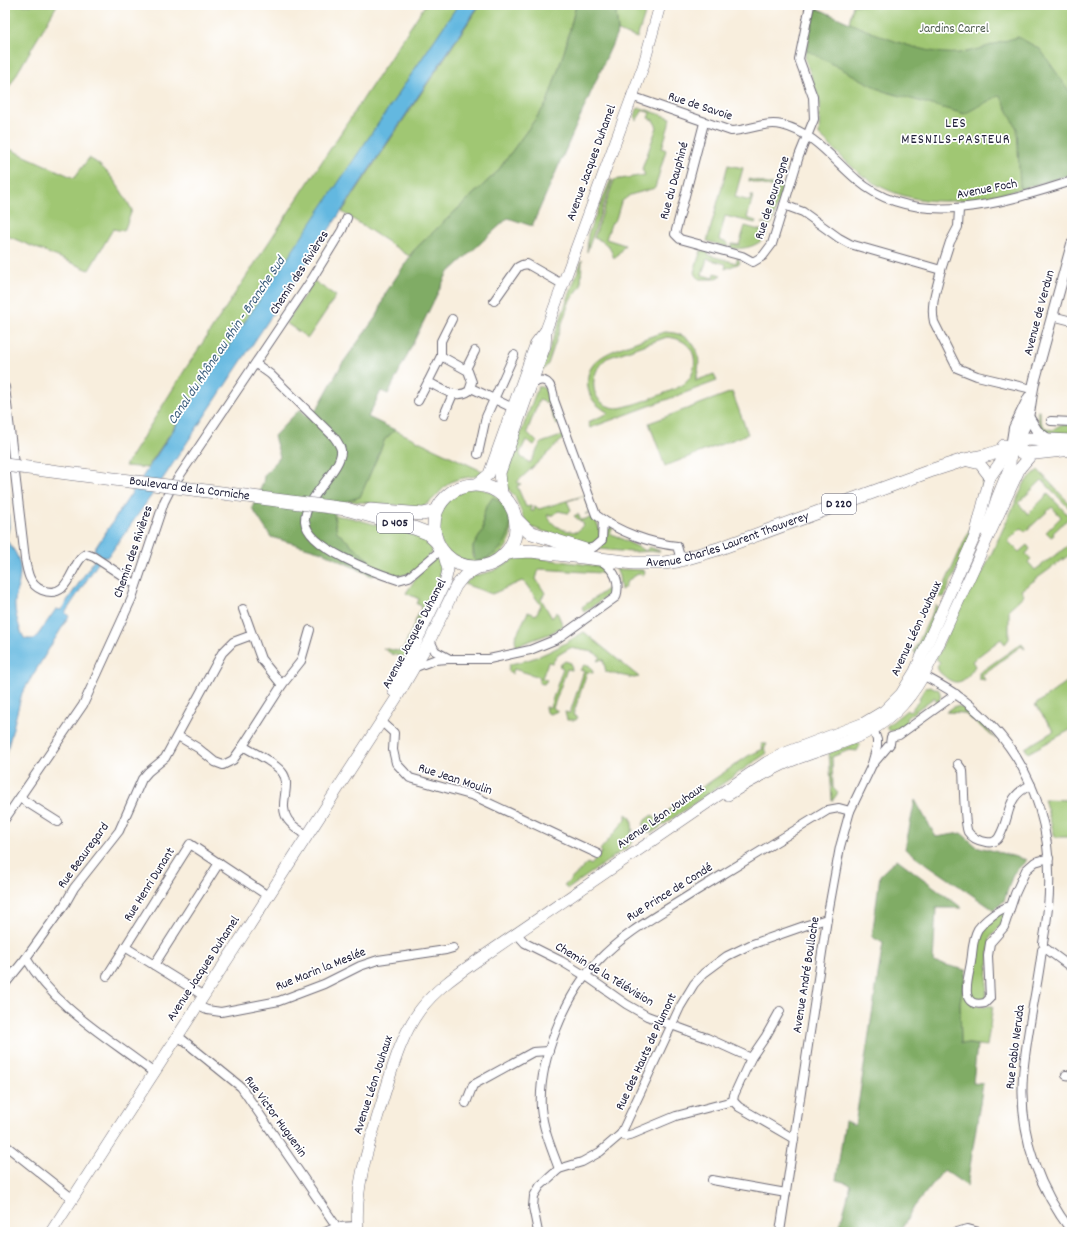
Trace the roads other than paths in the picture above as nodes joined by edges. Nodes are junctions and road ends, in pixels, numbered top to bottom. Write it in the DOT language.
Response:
graph roads {
  1 [pos="660,5"];
  2 [pos="810,5"];
  3 [pos="631,96"];
  4 [pos="704,123"];
  5 [pos="808,135"];
  6 [pos="1072,181"];
  7 [pos="784,205"];
  8 [pos="959,209"];
  9 [pos="347,218"];
  10 [pos="1072,244"];
  11 [pos="752,262"];
  12 [pos="941,270"];
  13 [pos="562,284"];
  14 [pos="494,301"];
  15 [pos="1052,316"];
  16 [pos="452,319"];
  17 [pos="1072,321"];
  18 [pos="546,330"];
  19 [pos="475,351"];
  20 [pos="514,355"];
  21 [pos="441,356"];
  22 [pos="256,364"];
  23 [pos="466,369"];
  24 [pos="428,382"];
  25 [pos="5,386"];
  26 [pos="529,387"];
  27 [pos="471,388"];
  28 [pos="1032,389"];
  29 [pos="453,394"];
  30 [pos="494,400"];
  31 [pos="418,401"];
  32 [pos="516,410"];
  33 [pos="444,415"];
  34 [pos="1029,418"];
  35 [pos="1051,421"];
  36 [pos="1072,422"];
  37 [pos="1049,440"];
  38 [pos="1069,444"];
  39 [pos="1011,447"];
  40 [pos="478,454"];
  41 [pos="1032,454"];
  42 [pos="964,460"];
  43 [pos="5,465"];
  44 [pos="990,477"];
  45 [pos="477,484"];
  46 [pos="502,494"];
  47 [pos="349,509"];
  48 [pos="436,510"];
  49 [pos="516,519"];
  50 [pos="604,520"];
  51 [pos="986,538"];
  52 [pos="440,548"];
  53 [pos="585,550"];
  54 [pos="679,553"];
  55 [pos="505,554"];
  56 [pos="602,560"];
  57 [pos="480,567"];
  58 [pos="135,584"];
  59 [pos="243,609"];
  60 [pos="310,630"];
  61 [pos="252,636"];
  62 [pos="430,640"];
  63 [pos="448,659"];
  64 [pos="410,667"];
  65 [pos="920,673"];
  66 [pos="282,685"];
  67 [pos="956,694"];
  68 [pos="381,721"];
  69 [pos="873,727"];
  70 [pos="178,736"];
  71 [pos="891,737"];
  72 [pos="243,746"];
  73 [pos="958,764"];
  74 [pos="871,767"];
  75 [pos="1031,785"];
  76 [pos="20,798"];
  77 [pos="850,812"];
  78 [pos="5,819"];
  79 [pos="58,822"];
  80 [pos="308,836"];
  81 [pos="598,854"];
  82 [pos="1049,858"];
  83 [pos="219,863"];
  84 [pos="268,896"];
  85 [pos="1010,906"];
  86 [pos="827,919"];
  87 [pos="516,933"];
  88 [pos="125,947"];
  89 [pos="1043,947"];
  90 [pos="453,948"];
  91 [pos="26,958"];
  92 [pos="154,965"];
  93 [pos="1072,968"];
  94 [pos="107,976"];
  95 [pos="586,976"];
  96 [pos="5,984"];
  97 [pos="204,996"];
  98 [pos="198,1006"];
  99 [pos="780,1012"];
  100 [pos="672,1024"];
  101 [pos="178,1036"];
  102 [pos="549,1051"];
  103 [pos="751,1058"];
  104 [pos="154,1073"];
  105 [pos="733,1101"];
  106 [pos="466,1103"];
  107 [pos="621,1134"];
  108 [pos="794,1139"];
  109 [pos="5,1145"];
  110 [pos="559,1169"];
  111 [pos="712,1180"];
  112 [pos="786,1193"];
  113 [pos="73,1199"];
  114 [pos="337,1227"];
  115 [pos="357,1229"];
  116 [pos="52,1232"];
  117 [pos="325,1232"];
  118 [pos="538,1232"];
  119 [pos="780,1232"];
  120 [pos="956,1232"];
  121 [pos="979,1232"];
  122 [pos="1072,1232"];
  1 -- 3 [label="main road, Avenue Jacques Duhamel"];
  2 -- 5 [label="street, Rue de Bourgogne"];
  3 -- 4 [label="street, Rue de Savoie"];
  3 -- 13 [label="main road, Avenue Jacques Duhamel"];
  4 -- 5 [label="street, Rue de Savoie"];
  4 -- 11 [label="street, Rue du Dauphiné"];
  5 -- 7 [label="street, Rue de Bourgogne"];
  5 -- 8 [label="street, Avenue Foch"];
  6 -- 8 [label="street, Avenue Foch"];
  7 -- 11 [label="street, Rue de Bourgogne"];
  7 -- 12 [label="street"];
  8 -- 12 [label="street"];
  9 -- 22 [label="street, Chemin des Rivières"];
  10 -- 15 [label="street, Avenue de Verdun"];
  12 -- 28 [label="street"];
  13 -- 14 [label="street"];
  13 -- 18 [label="main road, Avenue Jacques Duhamel"];
  15 -- 17 [label="street"];
  15 -- 28 [label="street, Avenue de Verdun"];
  16 -- 21 [label="street"];
  18 -- 26 [label="main road, Avenue Jacques Duhamel"];
  18 -- 32 [label="main road, Avenue Jacques Duhamel"];
  19 -- 23 [label="street"];
  20 -- 30 [label="street"];
  21 -- 23 [label="street"];
  21 -- 24 [label="street"];
  22 -- 52 [label="street"];
  22 -- 58 [label="street, Chemin des Rivières"];
  23 -- 27 [label="street"];
  24 -- 29 [label="street"];
  24 -- 31 [label="street"];
  25 -- 58 [label="street"];
  26 -- 32 [label="main road, Avenue Jacques Duhamel"];
  26 -- 50 [label="street"];
  27 -- 29 [label="street"];
  27 -- 30 [label="street"];
  28 -- 34 [label="street, Avenue de Verdun"];
  28 -- 39 [label="street, Avenue de Verdun"];
  29 -- 33 [label="street"];
  30 -- 32 [label="street"];
  30 -- 40 [label="street"];
  32 -- 45 [label="main road, Avenue Jacques Duhamel"];
  32 -- 46 [label="main road, Avenue Jacques Duhamel"];
  34 -- 37 [label="street"];
  34 -- 39 [label="street, Avenue de Verdun"];
  35 -- 36 [label="street"];
  37 -- 38 [label="main road, Avenue Charles Laurent Thouverey"];
  37 -- 39 [label="main road, Avenue Charles Laurent Thouverey"];
  38 -- 39 [label="main road, D 220"];
  38 -- 41 [label="main road, Avenue Charles Laurent Thouverey"];
  39 -- 41 [label="main road, Avenue Charles Laurent Thouverey"];
  39 -- 42 [label="main road, Avenue Charles Laurent Thouverey / D 220"];
  39 -- 44 [label="main road, Avenue Léon Jouhaux"];
  39 -- 51 [label="main road"];
  39 -- 54 [label="main road, Avenue Charles Laurent Thouverey / D 220"];
  41 -- 51 [label="main road"];
  42 -- 44 [label="main road"];
  42 -- 56 [label="main road, Avenue Charles Laurent Thouverey / D 220"];
  43 -- 47 [label="main road, Boulevard de la Corniche, bridge"];
  44 -- 65 [label="main road, Avenue Léon Jouhaux"];
  45 -- 46 [label="main road"];
  45 -- 48 [label="main road"];
  46 -- 49 [label="main road"];
  47 -- 48 [label="main road, Boulevard de la Corniche / D 405"];
  47 -- 52 [label="main road, Boulevard de la Corniche / D 405"];
  48 -- 52 [label="main road"];
  49 -- 53 [label="main road, Avenue Charles Laurent Thouverey / D 220"];
  49 -- 55 [label="main road"];
  50 -- 53 [label="street"];
  50 -- 54 [label="street"];
  51 -- 65 [label="main road"];
  52 -- 57 [label="main road"];
  52 -- 64 [label="main road, Avenue Jacques Duhamel"];
  53 -- 54 [label="main road, Avenue Charles Laurent Thouverey / D 220"];
  55 -- 56 [label="main road, Avenue Charles Laurent Thouverey / D 220"];
  55 -- 57 [label="main road"];
  56 -- 63 [label="street"];
  57 -- 62 [label="main road, Avenue Jacques Duhamel"];
  58 -- 76 [label="street, Chemin des Rivières"];
  59 -- 61 [label="street"];
  60 -- 66 [label="street"];
  61 -- 66 [label="street"];
  61 -- 70 [label="street, Rue Beauregard"];
  62 -- 63 [label="street"];
  62 -- 64 [label="main road, Avenue Jacques Duhamel"];
  63 -- 64 [label="street"];
  64 -- 68 [label="main road, Avenue Jacques Duhamel"];
  65 -- 67 [label="street, Rue Pablo Neruda"];
  65 -- 69 [label="main road, Avenue Léon Jouhaux"];
  66 -- 72 [label="street"];
  67 -- 71 [label="street"];
  67 -- 75 [label="street, Rue Pablo Neruda"];
  68 -- 80 [label="main road, Avenue Jacques Duhamel"];
  68 -- 81 [label="street, Rue Jean Moulin"];
  69 -- 71 [label="street"];
  69 -- 74 [label="street"];
  69 -- 87 [label="main road, Avenue Léon Jouhaux"];
  70 -- 72 [label="street"];
  70 -- 91 [label="street, Rue Beauregard"];
  71 -- 74 [label="street"];
  72 -- 80 [label="street"];
  73 -- 75 [label="street"];
  74 -- 77 [label="street, Avenue André Boulloche"];
  75 -- 82 [label="street, Rue Pablo Neruda"];
  76 -- 78 [label="street, Chemin des Rivières"];
  76 -- 79 [label="street"];
  77 -- 86 [label="street, Avenue André Boulloche"];
  77 -- 95 [label="street, Rue Prince de Condé"];
  80 -- 84 [label="main road, Avenue Jacques Duhamel"];
  82 -- 85 [label="street"];
  82 -- 89 [label="street, Rue Pablo Neruda"];
  83 -- 84 [label="street, Rue Henri Dunant"];
  83 -- 88 [label="street, Rue Henri Dunant"];
  83 -- 92 [label="street"];
  84 -- 97 [label="main road, Avenue Jacques Duhamel"];
  85 -- 85 [label="street"];
  86 -- 100 [label="street, Rue des Hauts de Plumont"];
  86 -- 108 [label="street, Avenue André Boulloche"];
  87 -- 95 [label="street, Chemin de la Télévision"];
  87 -- 115 [label="main road, Avenue Léon Jouhaux"];
  88 -- 92 [label="street"];
  88 -- 94 [label="street, Rue Henri Dunant"];
  89 -- 93 [label="street"];
  89 -- 122 [label="street, Rue Pablo Neruda"];
  90 -- 98 [label="street, Rue Marin la Meslée"];
  91 -- 96 [label="street, Rue Beauregard"];
  91 -- 104 [label="street"];
  92 -- 97 [label="street"];
  95 -- 100 [label="street, Chemin de la Télévision"];
  95 -- 102 [label="street, Rue Prince de Condé"];
  97 -- 98 [label="main road, Avenue Jacques Duhamel"];
  98 -- 101 [label="main road, Avenue Jacques Duhamel"];
  99 -- 103 [label="street"];
  100 -- 103 [label="street, Chemin de la Télévision"];
  100 -- 107 [label="street, Rue des Hauts de Plumont"];
  101 -- 104 [label="main road, Avenue Jacques Duhamel"];
  101 -- 114 [label="street, Rue Victor Huguenin"];
  102 -- 106 [label="street"];
  102 -- 110 [label="street, Rue Prince de Condé"];
  103 -- 105 [label="street"];
  104 -- 113 [label="main road, Avenue Jacques Duhamel"];
  105 -- 107 [label="street"];
  105 -- 108 [label="street"];
  107 -- 110 [label="street, Rue des Hauts de Plumont"];
  108 -- 112 [label="street, Avenue André Boulloche"];
  109 -- 113 [label="street"];
  110 -- 118 [label="street, Rue des Hauts de Plumont"];
  111 -- 112 [label="street"];
  112 -- 119 [label="street, Avenue André Boulloche"];
  113 -- 116 [label="main road, Avenue Jacques Duhamel"];
  114 -- 115 [label="street"];
  114 -- 117 [label="street"];
  120 -- 121 [label="street"];
}
